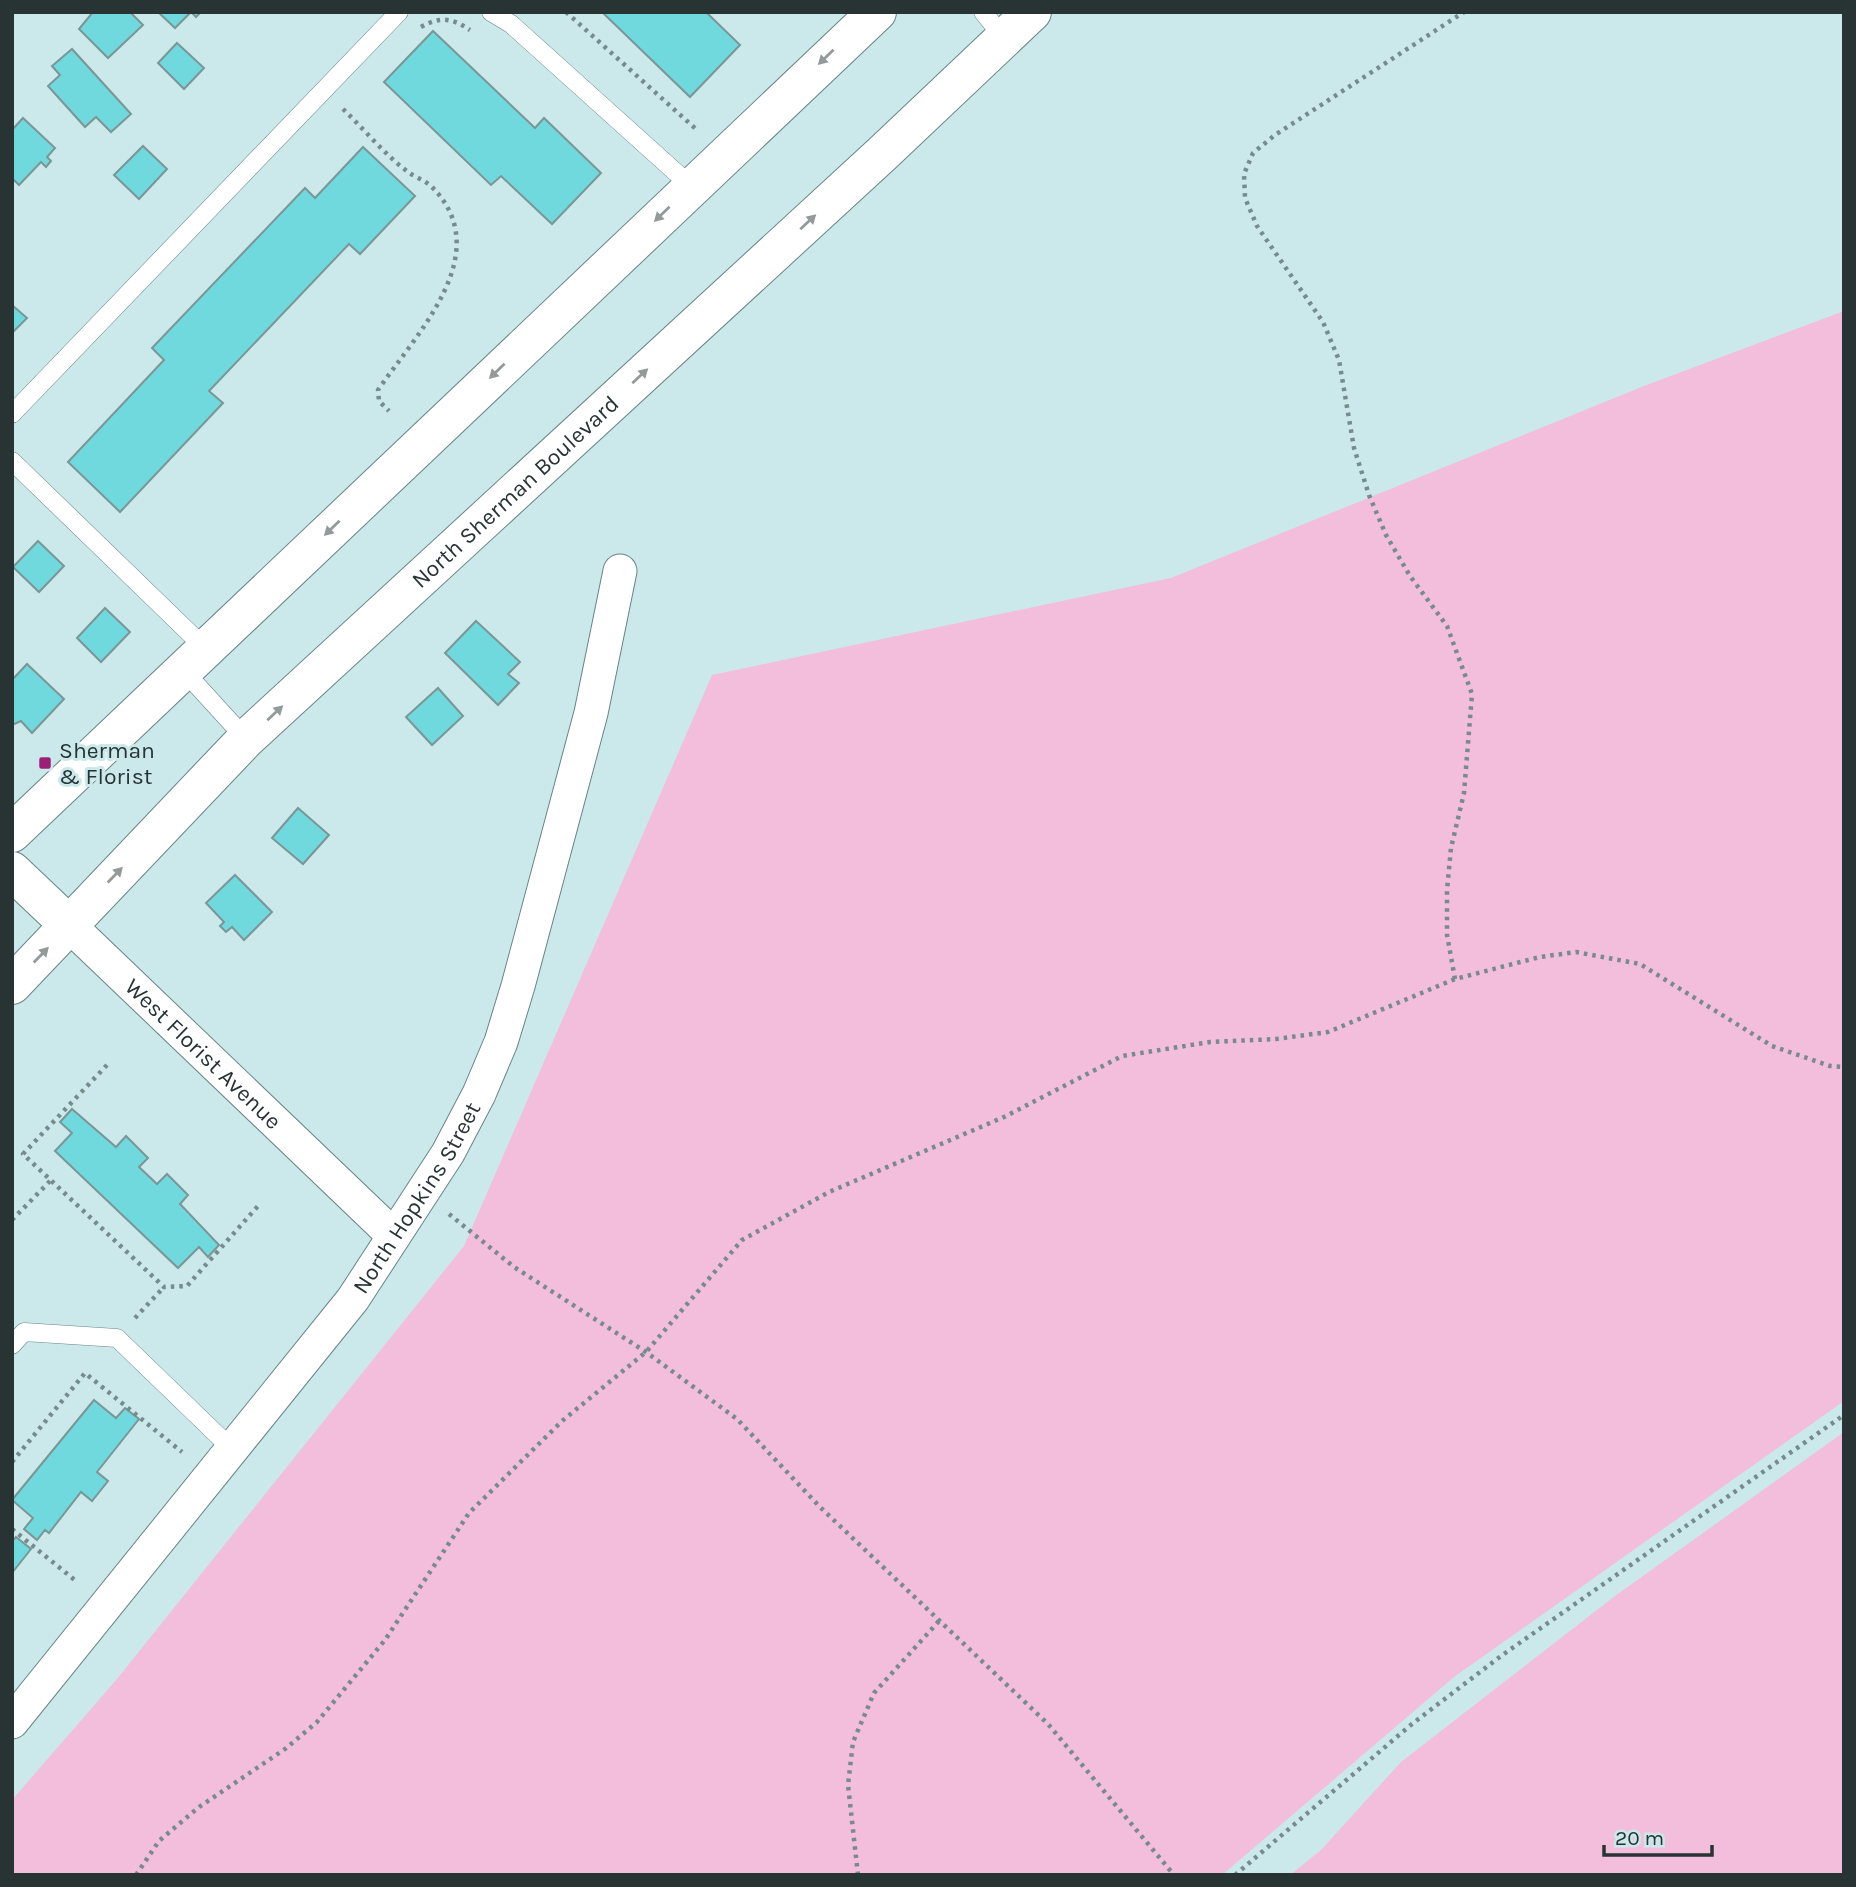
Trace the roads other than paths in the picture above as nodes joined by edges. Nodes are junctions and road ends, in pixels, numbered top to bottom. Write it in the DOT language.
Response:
graph roads {
  1 [pos="399,12"];
  2 [pos="491,12"];
  3 [pos="877,12"];
  4 [pos="1032,12"];
  5 [pos="994,25"];
  6 [pos="691,186"];
  7 [pos="12,414"];
  8 [pos="12,461"];
  9 [pos="620,571"];
  10 [pos="194,659"];
  11 [pos="246,739"];
  12 [pos="12,833"];
  13 [pos="12,871"];
  14 [pos="69,925"];
  15 [pos="12,985"];
  16 [pos="394,1236"];
  17 [pos="12,1345"];
  18 [pos="233,1450"];
  19 [pos="12,1722"];
  1 -- 7 [label="lane"];
  2 -- 6 [label="lane"];
  3 -- 6 [label="main road, one-way"];
  4 -- 5 [label="main road, North Sherman Boulevard"];
  11 -- 5 [label="main road, North Sherman Boulevard, one-way"];
  6 -- 10 [label="main road, one-way"];
  8 -- 10 [label="lane"];
  9 -- 16 [label="street, North Hopkins Street"];
  10 -- 11 [label="lane"];
  10 -- 12 [label="main road"];
  14 -- 11 [label="main road, North Sherman Boulevard, one-way"];
  13 -- 14 [label="main road, West Florist Avenue"];
  15 -- 14 [label="main road, North Sherman Boulevard, one-way"];
  14 -- 16 [label="street, West Florist Avenue"];
  16 -- 18 [label="street, North Hopkins Street"];
  17 -- 18 [label="lane"];
  18 -- 19 [label="street, North Hopkins Street"];
}
